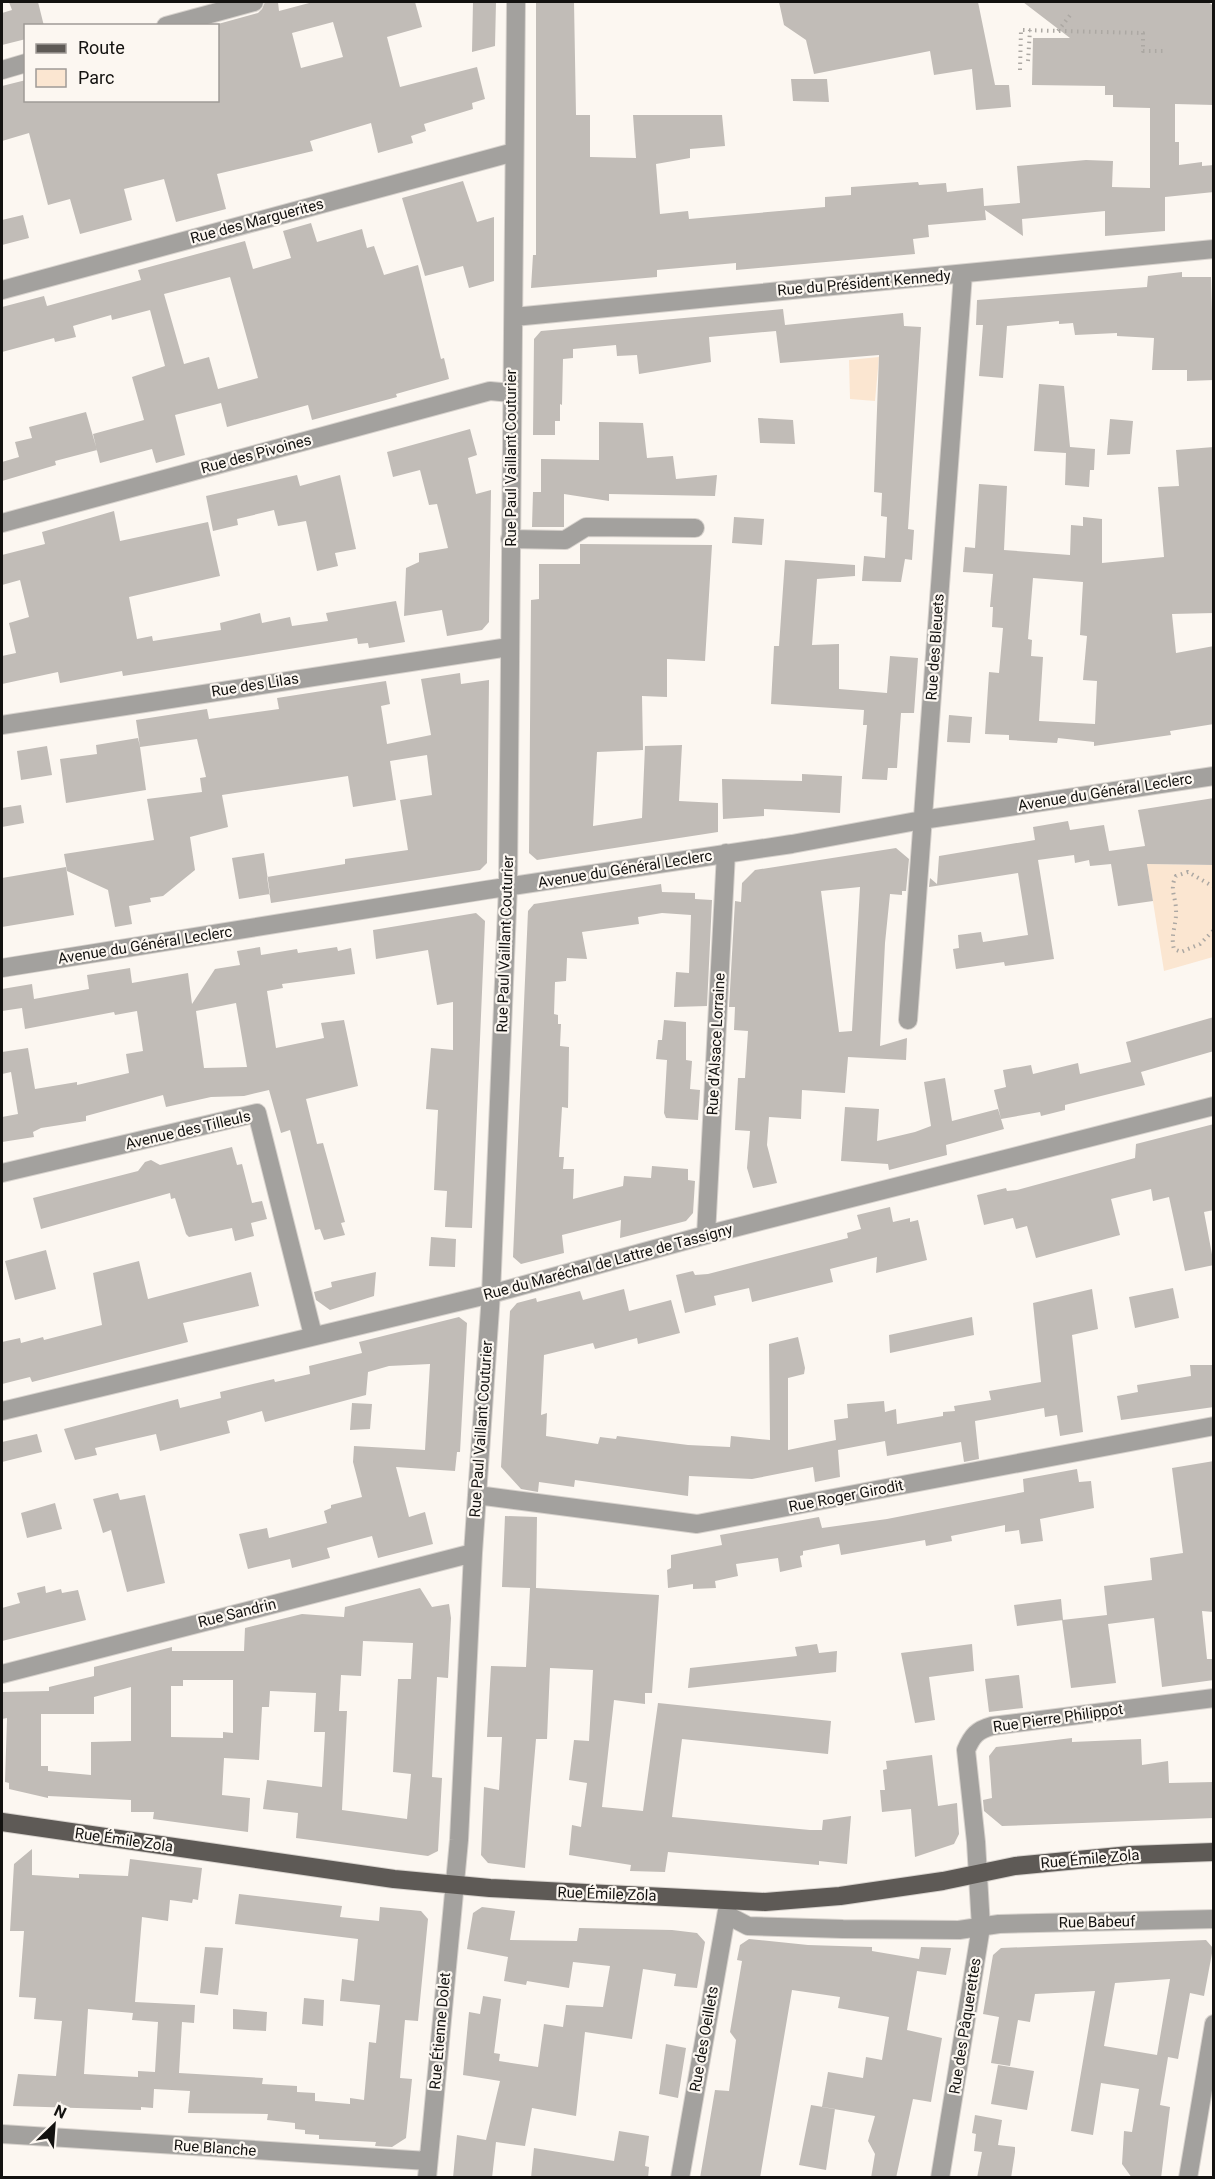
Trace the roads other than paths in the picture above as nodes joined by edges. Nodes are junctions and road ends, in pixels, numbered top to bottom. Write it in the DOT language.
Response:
graph roads {
  1 [pos="254,2"];
  2 [pos="516,2"];
  3 [pos="173,24"];
  4 [pos="24,64"];
  5 [pos="2,70"];
  6 [pos="514,152"];
  7 [pos="1214,249"];
  8 [pos="963,274"];
  9 [pos="2,290"];
  10 [pos="514,317"];
  11 [pos="511,393"];
  12 [pos="2,523"];
  13 [pos="695,528"];
  14 [pos="510,539"];
  15 [pos="509,647"];
  16 [pos="2,725"];
  17 [pos="1214,776"];
  18 [pos="922,820"];
  19 [pos="726,853"];
  20 [pos="508,886"];
  21 [pos="2,968"];
  22 [pos="908,1020"];
  23 [pos="1214,1106"];
  24 [pos="2,1173"];
  25 [pos="706,1235"];
  26 [pos="491,1294"];
  27 [pos="313,1335"];
  28 [pos="2,1411"];
  29 [pos="1214,1426"];
  30 [pos="477,1495"];
  31 [pos="473,1553"];
  32 [pos="2,1674"];
  33 [pos="1214,1698"];
  34 [pos="2,1822"];
  35 [pos="1214,1852"];
  36 [pos="978,1874"];
  37 [pos="454,1885"];
  38 [pos="728,1908"];
  39 [pos="1214,1919"];
  40 [pos="981,1927"];
  41 [pos="1214,2024"];
  42 [pos="2,2134"];
  43 [pos="428,2169"];
  44 [pos="680,2178"];
  45 [pos="940,2178"];
  46 [pos="1188,2178"];
  1 -- 3 [label="street"];
  2 -- 6 [label="street, Rue Paul Vaillant Couturier"];
  4 -- 5 [label="street"];
  6 -- 9 [label="street, Rue des Marguerites"];
  6 -- 10 [label="street, Rue Paul Vaillant Couturier"];
  7 -- 8 [label="street, Rue du Président Kennedy"];
  8 -- 10 [label="street, Rue du Président Kennedy"];
  8 -- 18 [label="street, Rue des Bleuets"];
  10 -- 11 [label="street, Rue Paul Vaillant Couturier"];
  11 -- 12 [label="street, Rue des Pivoines"];
  11 -- 14 [label="street, Rue Paul Vaillant Couturier"];
  13 -- 14 [label="street"];
  14 -- 15 [label="street, Rue Paul Vaillant Couturier"];
  15 -- 16 [label="street, Rue des Lilas"];
  15 -- 20 [label="street, Rue Paul Vaillant Couturier"];
  17 -- 18 [label="street, Avenue du Général Leclerc"];
  18 -- 19 [label="street, Avenue du Général Leclerc"];
  18 -- 22 [label="street, Rue des Bleuets"];
  19 -- 20 [label="street, Avenue du Général Leclerc"];
  19 -- 25 [label="street, Rue d'Alsace Lorraine"];
  20 -- 21 [label="street, Avenue du Général Leclerc"];
  20 -- 26 [label="street, Rue Paul Vaillant Couturier"];
  23 -- 25 [label="street, Rue du Maréchal de Lattre de Tassigny"];
  24 -- 27 [label="street, Avenue des Tilleuls"];
  25 -- 26 [label="street, Rue du Maréchal de Lattre de Tassigny"];
  26 -- 27 [label="street, Rue du Maréchal de Lattre de Tassigny"];
  26 -- 30 [label="street, Rue Paul Vaillant Couturier"];
  27 -- 28 [label="street, Rue du Maréchal de Lattre de Tassigny"];
  29 -- 30 [label="street, Rue Roger Girodit"];
  30 -- 31 [label="street, Rue Paul Vaillant Couturier"];
  31 -- 32 [label="street, Rue Sandrin"];
  31 -- 37 [label="street, Rue Paul Vaillant Couturier"];
  33 -- 36 [label="street, Rue Pierre Philippot"];
  34 -- 37 [label="main road, Rue Émile Zola"];
  35 -- 36 [label="main road, Rue Émile Zola"];
  36 -- 38 [label="main road, Rue Émile Zola"];
  36 -- 40 [label="street, Rue des Pâquerettes"];
  37 -- 38 [label="main road, Rue Émile Zola"];
  37 -- 43 [label="street, Rue Étienne Dolet"];
  38 -- 40 [label="street, Rue Émile Zola"];
  38 -- 44 [label="street, Rue des Oeillets"];
  39 -- 40 [label="street, Rue Babeuf"];
  40 -- 45 [label="street, Rue des Pâquerettes"];
  41 -- 46 [label="street"];
  42 -- 43 [label="street, Rue Blanche"];
}
